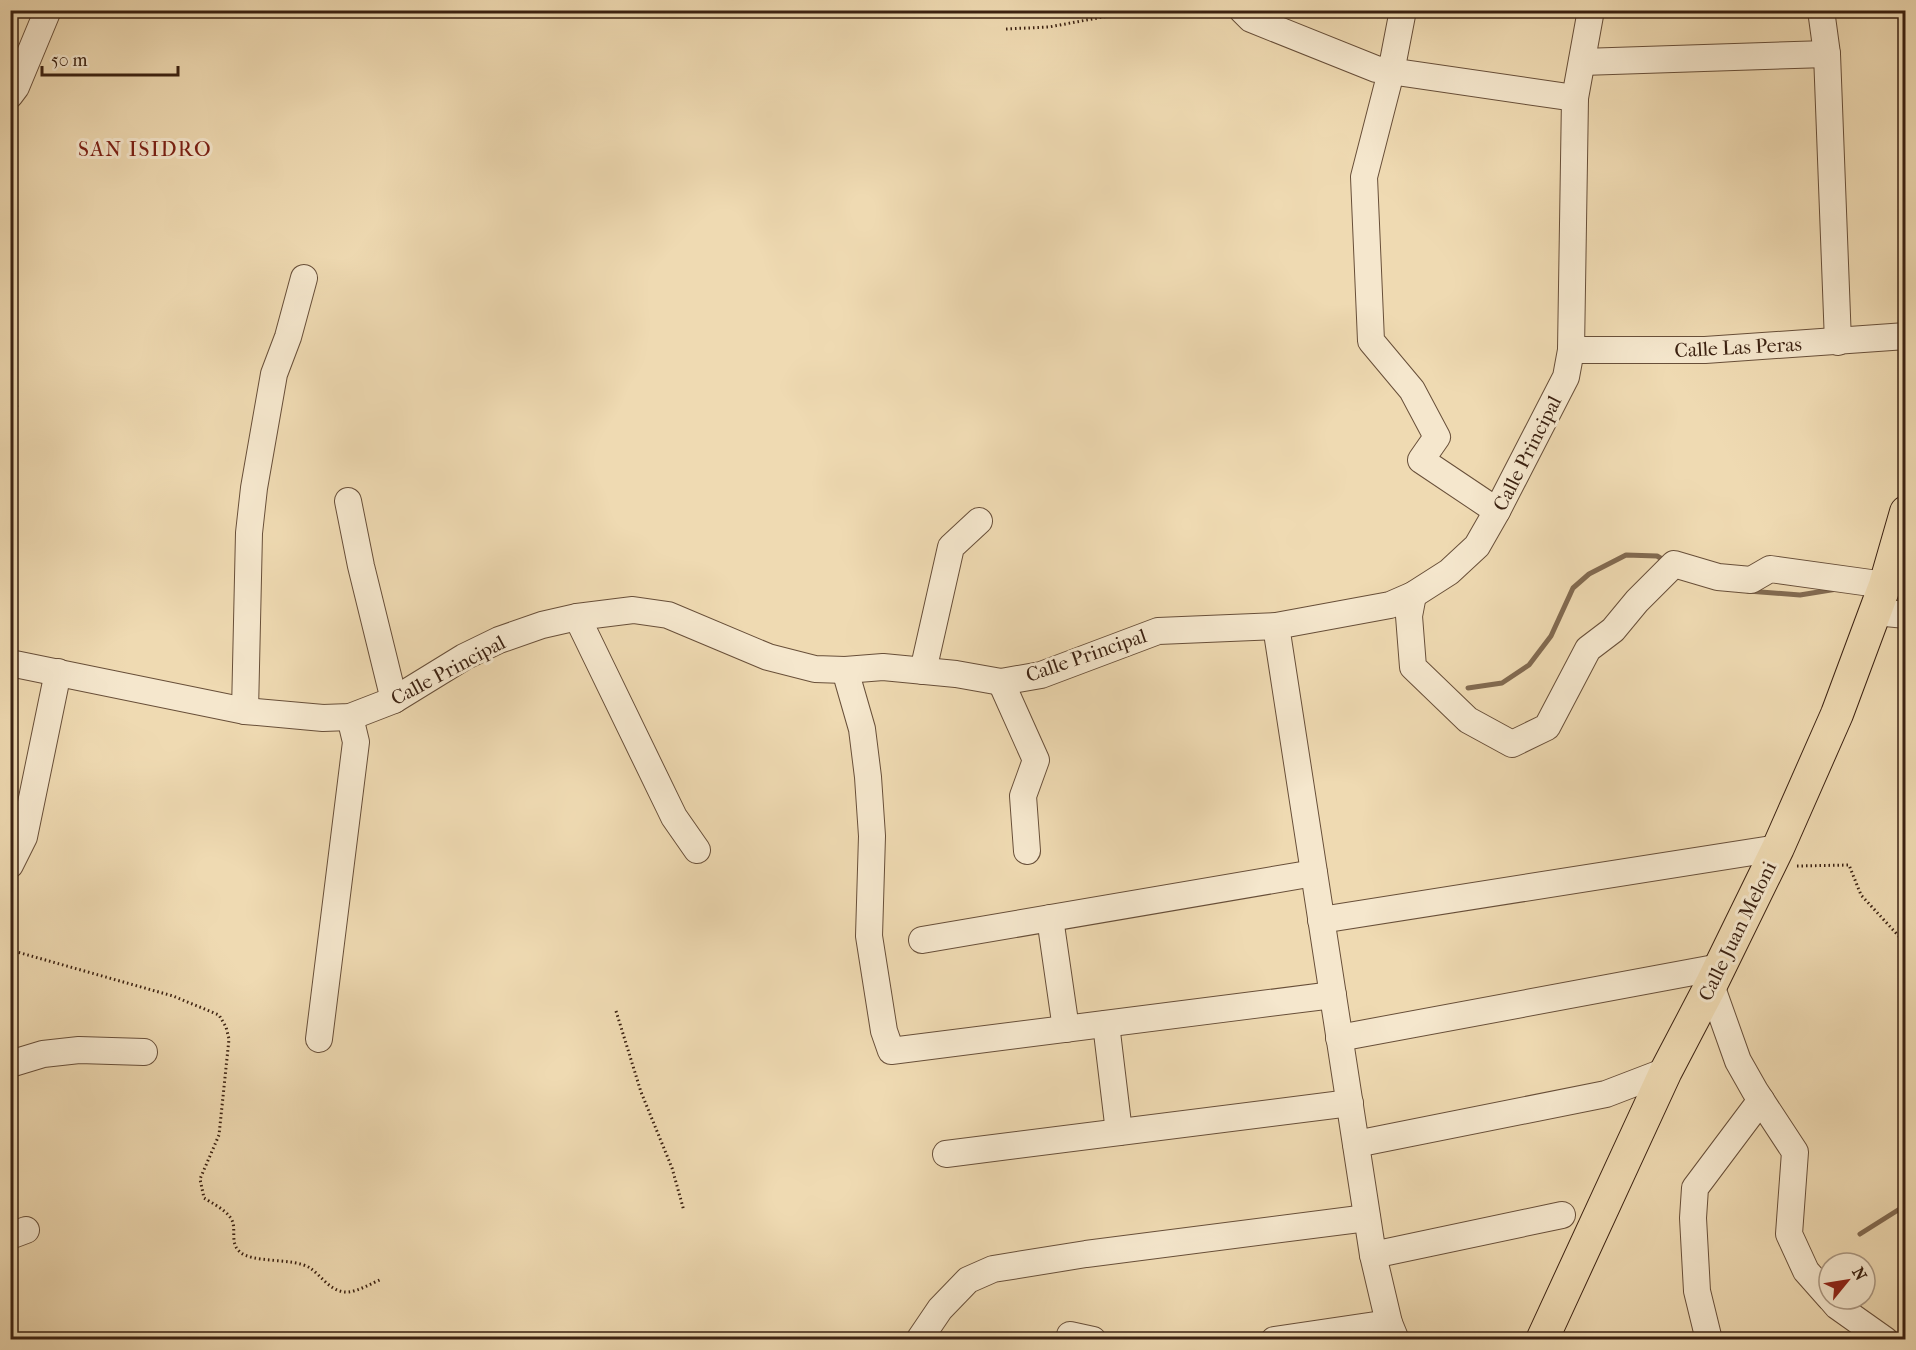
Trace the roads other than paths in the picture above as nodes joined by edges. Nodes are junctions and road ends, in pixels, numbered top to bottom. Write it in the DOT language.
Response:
graph roads {
  1 [pos="48,10"];
  2 [pos="1242,10"];
  3 [pos="1402,10"];
  4 [pos="1591,10"];
  5 [pos="1821,10"];
  6 [pos="1827,54"];
  7 [pos="1582,62"];
  8 [pos="1391,72"];
  9 [pos="10,95"];
  10 [pos="1575,98"];
  11 [pos="304,278"];
  12 [pos="1905,336"];
  13 [pos="1838,342"];
  14 [pos="1571,350"];
  15 [pos="348,501"];
  16 [pos="1497,511"];
  17 [pos="1904,519"];
  18 [pos="978,521"];
  19 [pos="1878,592"];
  20 [pos="1413,595"];
  21 [pos="577,616"];
  22 [pos="1276,626"];
  23 [pos="10,663"];
  24 [pos="845,670"];
  25 [pos="923,671"];
  26 [pos="57,672"];
  27 [pos="1001,682"];
  28 [pos="394,700"];
  29 [pos="245,711"];
  30 [pos="350,717"];
  31 [pos="697,849"];
  32 [pos="1027,851"];
  33 [pos="1773,857"];
  34 [pos="10,865"];
  35 [pos="1314,873"];
  36 [pos="1050,918"];
  37 [pos="1321,920"];
  38 [pos="922,940"];
  39 [pos="1716,976"];
  40 [pos="1333,995"];
  41 [pos="1106,1024"];
  42 [pos="1066,1029"];
  43 [pos="1339,1038"];
  44 [pos="319,1040"];
  45 [pos="144,1052"];
  46 [pos="10,1064"];
  47 [pos="1666,1071"];
  48 [pos="1761,1100"];
  49 [pos="1350,1103"];
  50 [pos="1119,1132"];
  51 [pos="1356,1144"];
  52 [pos="946,1154"];
  53 [pos="1562,1215"];
  54 [pos="1367,1218"];
  55 [pos="1373,1255"];
  56 [pos="1817,1283"];
  57 [pos="1844,1311"];
  58 [pos="1393,1331"];
  59 [pos="1332,1336"];
  60 [pos="919,1340"];
  61 [pos="1274,1340"];
  62 [pos="1542,1340"];
  63 [pos="1709,1340"];
  64 [pos="1885,1340"];
  1 -- 9 [label="street"];
  2 -- 8 [label="street"];
  3 -- 8 [label="street"];
  4 -- 7 [label="street, Calle Principal"];
  5 -- 6 [label="street"];
  6 -- 7 [label="street"];
  6 -- 13 [label="street"];
  7 -- 10 [label="street, Calle Principal"];
  8 -- 10 [label="street"];
  8 -- 16 [label="street"];
  10 -- 14 [label="street, Calle Principal"];
  11 -- 29 [label="street"];
  12 -- 13 [label="street, Calle Las Peras"];
  13 -- 14 [label="street, Calle Las Peras"];
  14 -- 16 [label="street, Calle Principal"];
  15 -- 28 [label="street"];
  16 -- 20 [label="street, Calle Principal"];
  17 -- 19 [label="main road, Calle Juan Meloni"];
  18 -- 25 [label="street"];
  19 -- 20 [label="street"];
  19 -- 33 [label="main road, Calle Juan Meloni"];
  20 -- 22 [label="street, Calle Principal"];
  21 -- 24 [label="street, Calle Principal"];
  21 -- 28 [label="street, Calle Principal"];
  21 -- 31 [label="street"];
  22 -- 27 [label="street, Calle Principal"];
  22 -- 35 [label="street"];
  23 -- 26 [label="street, Calle Principal"];
  24 -- 25 [label="street, Calle Principal"];
  24 -- 42 [label="street"];
  25 -- 27 [label="street, Calle Principal"];
  26 -- 29 [label="street, Calle Principal"];
  26 -- 34 [label="street"];
  27 -- 32 [label="street"];
  28 -- 30 [label="street, Calle Principal"];
  29 -- 30 [label="street, Calle Principal"];
  30 -- 44 [label="street"];
  33 -- 37 [label="street"];
  33 -- 39 [label="main road, Calle Juan Meloni"];
  35 -- 36 [label="street"];
  35 -- 37 [label="street"];
  36 -- 38 [label="street"];
  36 -- 42 [label="street"];
  37 -- 40 [label="street"];
  39 -- 43 [label="street"];
  39 -- 47 [label="main road, Calle Juan Meloni"];
  39 -- 48 [label="street"];
  40 -- 41 [label="street"];
  40 -- 43 [label="street"];
  41 -- 42 [label="street"];
  41 -- 50 [label="street"];
  43 -- 49 [label="street"];
  45 -- 46 [label="street"];
  47 -- 51 [label="street"];
  47 -- 62 [label="main road, Calle Juan Meloni"];
  48 -- 56 [label="street"];
  48 -- 63 [label="street"];
  49 -- 50 [label="street"];
  49 -- 51 [label="street"];
  50 -- 52 [label="street"];
  51 -- 54 [label="street"];
  53 -- 55 [label="street"];
  54 -- 55 [label="street"];
  54 -- 60 [label="street"];
  55 -- 58 [label="street"];
  57 -- 64 [label="street"];
  58 -- 59 [label="street"];
  59 -- 61 [label="street"];
}
